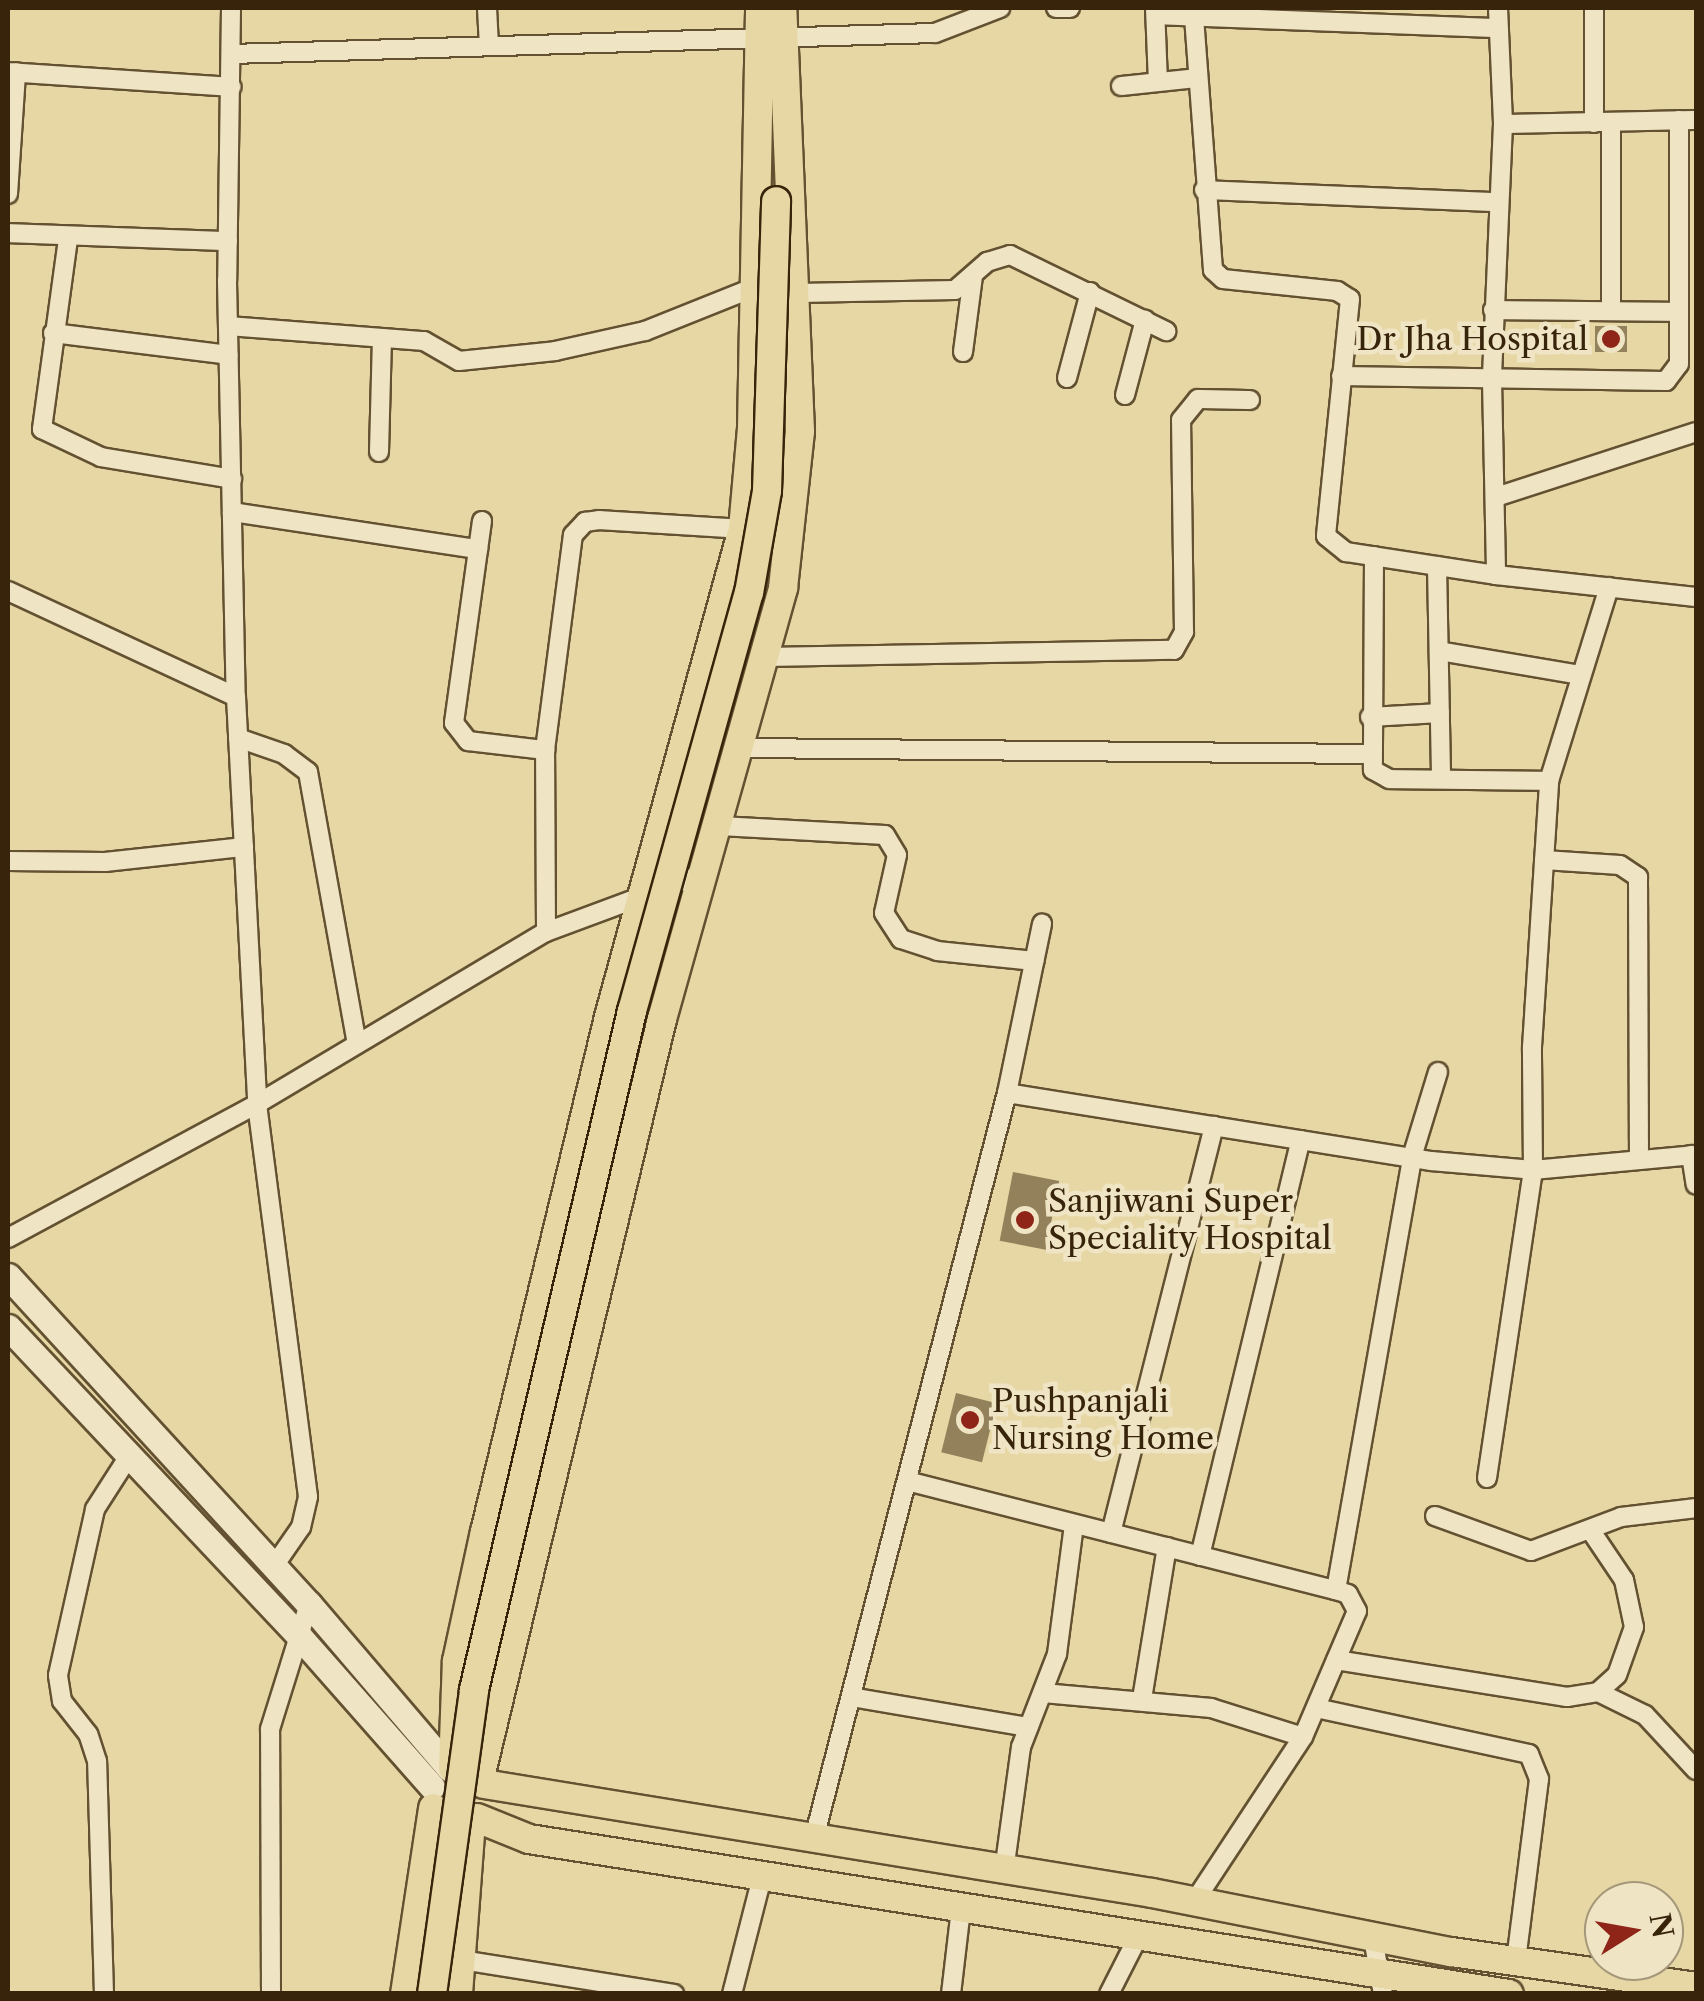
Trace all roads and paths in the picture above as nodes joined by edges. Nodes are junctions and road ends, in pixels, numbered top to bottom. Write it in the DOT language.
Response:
graph roads {
  1 [pos="232,8"];
  2 [pos="487,8"];
  3 [pos="1000,8"];
  4 [pos="1056,8"];
  5 [pos="1070,8"];
  6 [pos="1498,8"];
  7 [pos="1594,8"];
  8 [pos="1156,11"];
  9 [pos="1194,17"];
  10 [pos="771,21"];
  11 [pos="1498,28"];
  12 [pos="488,45"];
  13 [pos="231,54"];
  14 [pos="12,72"];
  15 [pos="1197,78"];
  16 [pos="1158,82"];
  17 [pos="1121,86"];
  18 [pos="230,87"];
  19 [pos="1688,120"];
  20 [pos="1602,123"];
  21 [pos="1503,124"];
  22 [pos="789,138"];
  23 [pos="758,140"];
  24 [pos="1204,190"];
  25 [pos="8,194"];
  26 [pos="776,199"];
  27 [pos="1495,202"];
  28 [pos="8,233"];
  29 [pos="68,239"];
  30 [pos="228,241"];
  31 [pos="974,276"];
  32 [pos="754,288"];
  33 [pos="1090,292"];
  34 [pos="798,293"];
  35 [pos="1494,310"];
  36 [pos="1612,311"];
  37 [pos="1679,312"];
  38 [pos="1145,320"];
  39 [pos="228,326"];
  40 [pos="1166,330"];
  41 [pos="53,333"];
  42 [pos="382,338"];
  43 [pos="963,352"];
  44 [pos="229,355"];
  45 [pos="1341,376"];
  46 [pos="1066,378"];
  47 [pos="1492,380"];
  48 [pos="1125,395"];
  49 [pos="1250,400"];
  50 [pos="1696,432"];
  51 [pos="380,452"];
  52 [pos="232,479"];
  53 [pos="1496,497"];
  54 [pos="232,512"];
  55 [pos="482,521"];
  56 [pos="743,529"];
  57 [pos="478,549"];
  58 [pos="1374,556"];
  59 [pos="1437,566"];
  60 [pos="1496,574"];
  61 [pos="1609,586"];
  62 [pos="8,591"];
  63 [pos="1696,597"];
  64 [pos="1439,651"];
  65 [pos="764,657"];
  66 [pos="1582,675"];
  67 [pos="236,697"];
  68 [pos="1440,713"];
  69 [pos="1370,717"];
  70 [pos="238,738"];
  71 [pos="743,748"];
  72 [pos="545,750"];
  73 [pos="1368,754"];
  74 [pos="1441,780"];
  75 [pos="1549,781"];
  76 [pos="720,826"];
  77 [pos="244,847"];
  78 [pos="1544,860"];
  79 [pos="8,861"];
  80 [pos="704,874"];
  81 [pos="644,896"];
  82 [pos="1042,924"];
  83 [pos="546,932"];
  84 [pos="1034,961"];
  85 [pos="356,1043"];
  86 [pos="1438,1072"];
  87 [pos="1007,1093"];
  88 [pos="257,1104"];
  89 [pos="1214,1126"];
  90 [pos="1300,1140"];
  91 [pos="1694,1155"];
  92 [pos="1412,1158"];
  93 [pos="1639,1160"];
  94 [pos="1532,1170"];
  95 [pos="1696,1185"];
  96 [pos="570,1189"];
  97 [pos="621,1197"];
  98 [pos="8,1238"];
  99 [pos="8,1276"];
  100 [pos="8,1327"];
  101 [pos="129,1456"];
  102 [pos="1487,1478"];
  103 [pos="907,1481"];
  104 [pos="1696,1508"];
  105 [pos="1435,1516"];
  106 [pos="1074,1524"];
  107 [pos="1591,1531"];
  108 [pos="1111,1533"];
  109 [pos="1167,1548"];
  110 [pos="1200,1556"];
  111 [pos="274,1566"];
  112 [pos="1336,1590"];
  113 [pos="309,1604"];
  114 [pos="299,1636"];
  115 [pos="1336,1660"];
  116 [pos="1598,1692"];
  117 [pos="1044,1694"];
  118 [pos="851,1698"];
  119 [pos="1142,1699"];
  120 [pos="1316,1708"];
  121 [pos="1028,1727"];
  122 [pos="1303,1737"];
  123 [pos="1696,1770"];
  124 [pos="455,1782"];
  125 [pos="474,1820"];
  126 [pos="814,1838"];
  127 [pos="1004,1871"];
  128 [pos="763,1873"];
  129 [pos="1194,1902"];
  130 [pos="961,1909"];
  131 [pos="1140,1933"];
  132 [pos="1373,1938"];
  133 [pos="462,1960"];
  134 [pos="1516,1960"];
  135 [pos="1380,1982"];
  136 [pos="1696,1987"];
  137 [pos="104,1994"];
  138 [pos="271,1994"];
  139 [pos="405,1994"];
  140 [pos="432,1994"];
  141 [pos="458,1994"];
  142 [pos="674,1994"];
  143 [pos="732,1994"];
  144 [pos="950,1994"];
  145 [pos="1109,1994"];
  146 [pos="1509,1994"];
  1 -- 13 [label="street"];
  2 -- 12 [label="street"];
  3 -- 10 [label="street"];
  4 -- 5 [label="street"];
  6 -- 11 [label="street"];
  7 -- 20 [label="street"];
  8 -- 9 [label="street"];
  8 -- 16 [label="street"];
  9 -- 11 [label="street"];
  9 -- 15 [label="street"];
  10 -- 12 [label="street"];
  10 -- 22 [label="main road"];
  10 -- 23 [label="main road"];
  11 -- 21 [label="street"];
  12 -- 13 [label="street"];
  13 -- 18 [label="street"];
  14 -- 18 [label="street"];
  14 -- 25 [label="street"];
  15 -- 16 [label="street"];
  15 -- 24 [label="street"];
  16 -- 17 [label="street"];
  18 -- 30 [label="street"];
  19 -- 20 [label="street"];
  19 -- 37 [label="street"];
  20 -- 21 [label="street"];
  20 -- 36 [label="street"];
  21 -- 27 [label="street"];
  22 -- 23 [label="main road"];
  22 -- 26 [label="main road"];
  22 -- 34 [label="main road"];
  23 -- 26 [label="main road"];
  23 -- 32 [label="main road"];
  24 -- 27 [label="street"];
  24 -- 45 [label="street"];
  26 -- 140 [label="main road, bridge"];
  27 -- 35 [label="street"];
  28 -- 29 [label="street"];
  29 -- 30 [label="street"];
  29 -- 41 [label="street"];
  30 -- 39 [label="street"];
  31 -- 33 [label="street"];
  31 -- 34 [label="street"];
  31 -- 43 [label="street"];
  32 -- 42 [label="street"];
  32 -- 56 [label="main road"];
  33 -- 38 [label="street"];
  33 -- 46 [label="street"];
  34 -- 65 [label="main road"];
  35 -- 36 [label="street"];
  35 -- 47 [label="street"];
  36 -- 37 [label="street"];
  37 -- 47 [label="street"];
  38 -- 40 [label="street"];
  38 -- 48 [label="street"];
  39 -- 42 [label="street"];
  39 -- 44 [label="street"];
  41 -- 44 [label="street"];
  41 -- 52 [label="street"];
  42 -- 51 [label="street"];
  44 -- 52 [label="street"];
  45 -- 47 [label="street"];
  45 -- 58 [label="street"];
  47 -- 53 [label="street"];
  49 -- 65 [label="street"];
  50 -- 53 [label="street"];
  52 -- 54 [label="street"];
  53 -- 60 [label="street"];
  54 -- 57 [label="street"];
  54 -- 67 [label="street"];
  55 -- 57 [label="street"];
  56 -- 72 [label="street"];
  56 -- 81 [label="main road"];
  57 -- 72 [label="street"];
  58 -- 59 [label="street"];
  58 -- 69 [label="street"];
  59 -- 60 [label="street"];
  59 -- 64 [label="street"];
  60 -- 61 [label="street"];
  61 -- 63 [label="street"];
  61 -- 66 [label="street"];
  62 -- 67 [label="street"];
  64 -- 66 [label="street"];
  64 -- 68 [label="street"];
  65 -- 71 [label="main road"];
  66 -- 75 [label="street"];
  67 -- 70 [label="street"];
  68 -- 69 [label="street"];
  68 -- 74 [label="street"];
  69 -- 73 [label="street"];
  70 -- 77 [label="street"];
  70 -- 85 [label="street"];
  71 -- 73 [label="street"];
  71 -- 76 [label="main road"];
  72 -- 83 [label="street"];
  73 -- 74 [label="street"];
  74 -- 75 [label="street"];
  75 -- 78 [label="street"];
  76 -- 80 [label="main road"];
  76 -- 84 [label="street"];
  77 -- 79 [label="street"];
  77 -- 88 [label="street"];
  78 -- 93 [label="street"];
  78 -- 94 [label="street"];
  80 -- 81 [label="street"];
  80 -- 97 [label="main road"];
  81 -- 83 [label="street"];
  81 -- 96 [label="main road"];
  82 -- 84 [label="street"];
  83 -- 85 [label="street"];
  84 -- 87 [label="street"];
  85 -- 88 [label="street"];
  86 -- 92 [label="street"];
  87 -- 89 [label="street"];
  87 -- 103 [label="street"];
  88 -- 98 [label="street"];
  88 -- 111 [label="street"];
  89 -- 90 [label="street"];
  89 -- 108 [label="street"];
  90 -- 92 [label="street"];
  90 -- 110 [label="street"];
  91 -- 93 [label="street"];
  91 -- 95 [label="street"];
  92 -- 94 [label="street"];
  92 -- 112 [label="street"];
  93 -- 94 [label="street"];
  94 -- 102 [label="street"];
  96 -- 97 [label="main road"];
  96 -- 124 [label="main road"];
  97 -- 124 [label="main road"];
  99 -- 111 [label="main road"];
  100 -- 101 [label="main road"];
  101 -- 114 [label="main road"];
  101 -- 137 [label="street"];
  103 -- 106 [label="street"];
  103 -- 118 [label="street"];
  104 -- 107 [label="street"];
  105 -- 107 [label="street"];
  106 -- 108 [label="street"];
  106 -- 117 [label="street"];
  107 -- 116 [label="street"];
  108 -- 109 [label="street"];
  109 -- 110 [label="street"];
  109 -- 119 [label="street"];
  110 -- 112 [label="street"];
  111 -- 113 [label="main road"];
  112 -- 115 [label="street"];
  113 -- 114 [label="street"];
  113 -- 124 [label="main road"];
  114 -- 124 [label="main road"];
  114 -- 138 [label="street"];
  115 -- 116 [label="street"];
  115 -- 120 [label="street"];
  116 -- 123 [label="street"];
  117 -- 119 [label="street"];
  117 -- 121 [label="street"];
  118 -- 121 [label="street"];
  118 -- 126 [label="street"];
  119 -- 122 [label="street"];
  120 -- 122 [label="street"];
  120 -- 134 [label="street"];
  121 -- 127 [label="street"];
  122 -- 129 [label="street"];
  124 -- 125 [label="main road"];
  124 -- 125 [label="main road"];
  124 -- 126 [label="main road"];
  124 -- 139 [label="main road"];
  125 -- 128 [label="main road"];
  125 -- 133 [label="main road"];
  126 -- 127 [label="main road"];
  127 -- 129 [label="main road"];
  128 -- 130 [label="main road"];
  128 -- 143 [label="street"];
  129 -- 132 [label="main road"];
  130 -- 131 [label="main road"];
  130 -- 144 [label="street"];
  131 -- 135 [label="main road"];
  131 -- 145 [label="street"];
  132 -- 134 [label="main road"];
  132 -- 135 [label="street"];
  133 -- 141 [label="main road"];
  133 -- 142 [label="street"];
  134 -- 136 [label="main road"];
  135 -- 146 [label="main road"];
}
